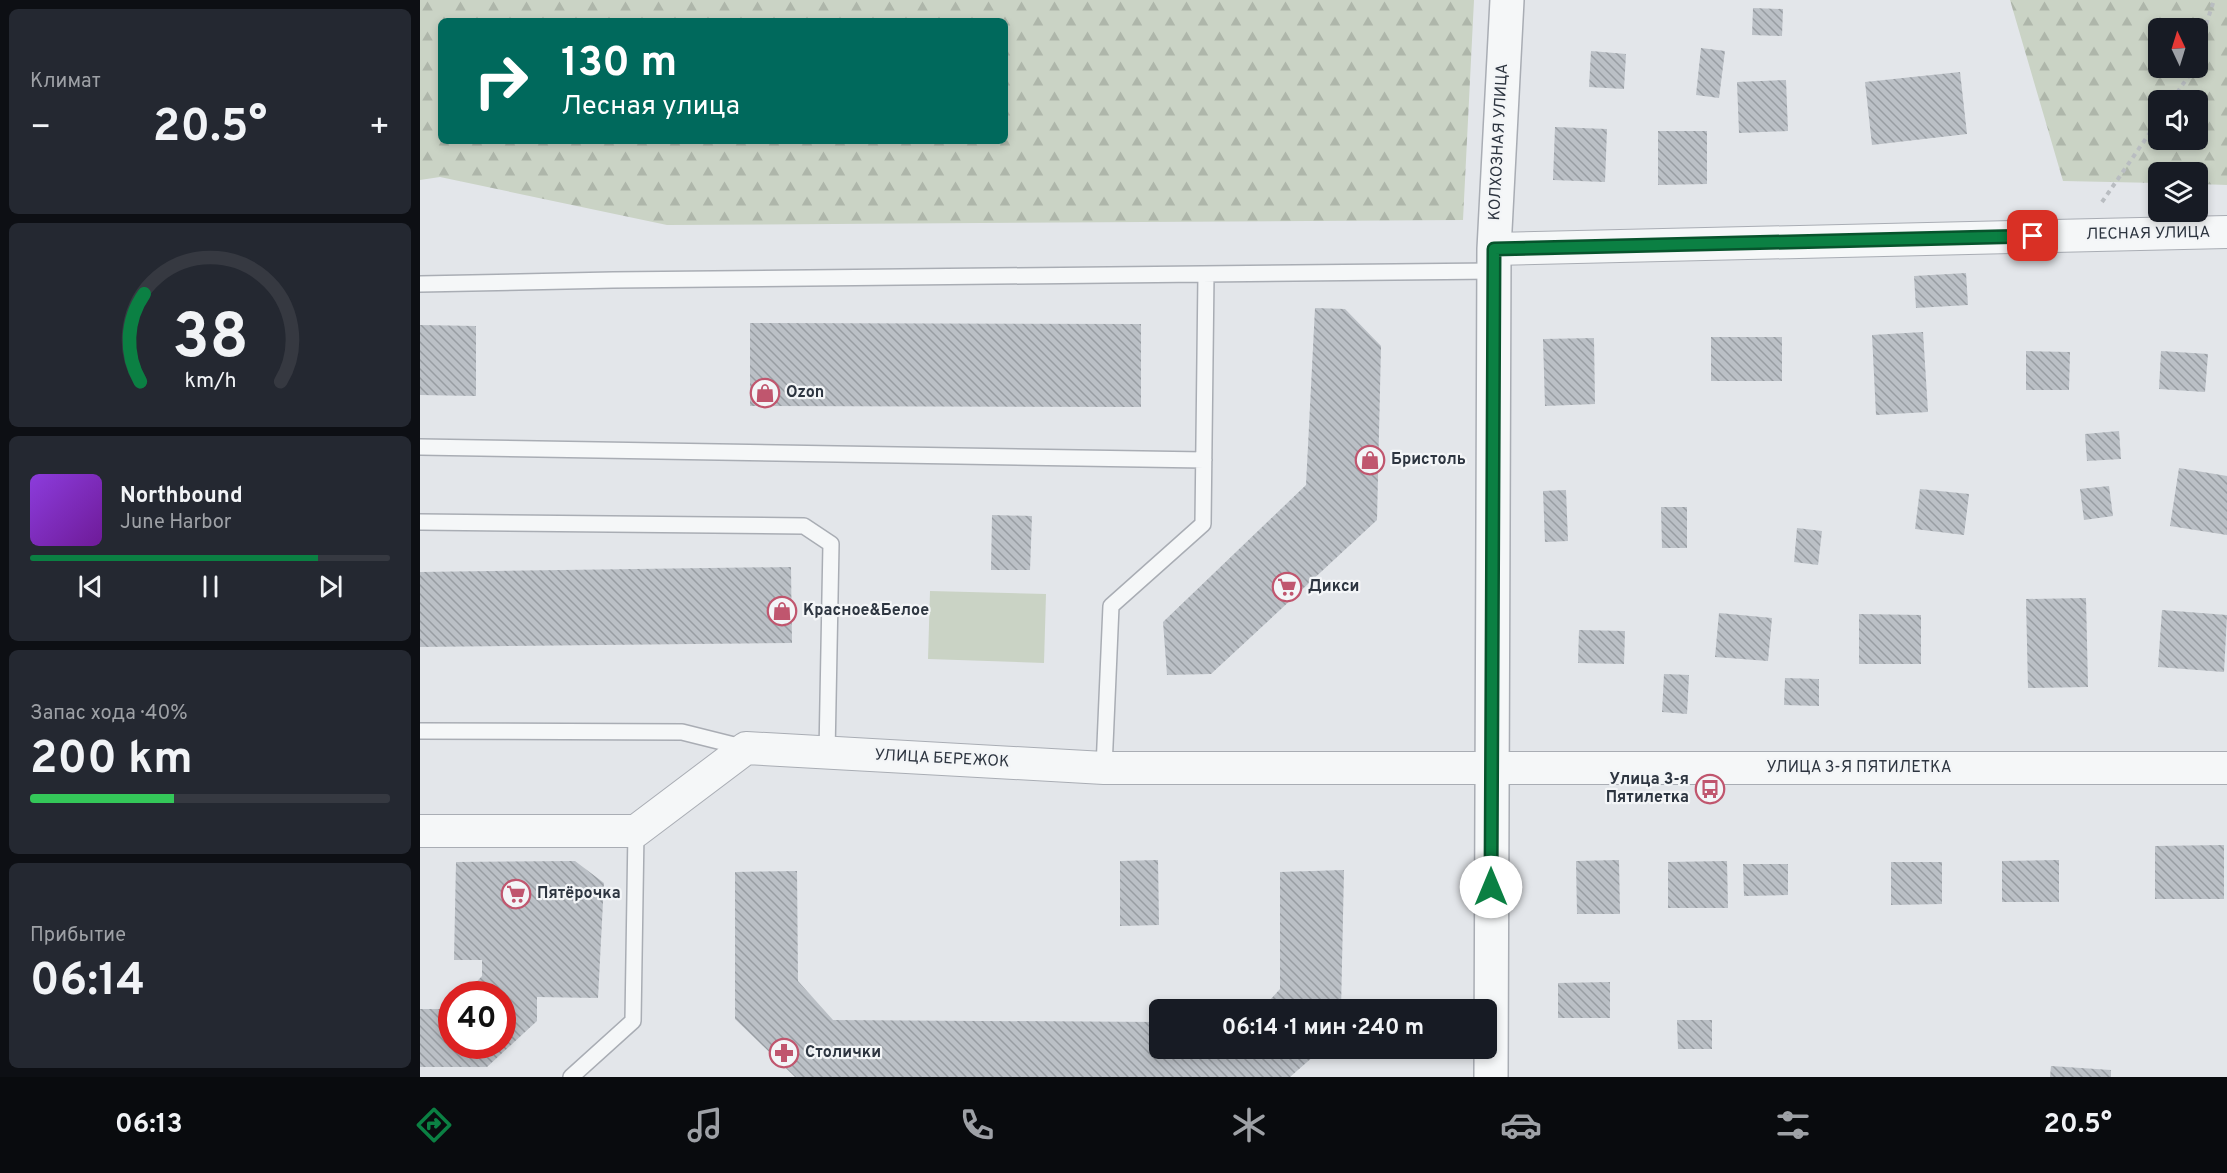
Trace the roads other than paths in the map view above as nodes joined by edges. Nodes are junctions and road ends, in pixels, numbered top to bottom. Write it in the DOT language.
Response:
graph roads {
  1 [pos="1507,0"];
  2 [pos="2227,232"];
  3 [pos="1494,260"];
  4 [pos="1206,274"];
  5 [pos="420,284"];
  6 [pos="420,447"];
  7 [pos="1204,460"];
  8 [pos="420,522"];
  9 [pos="420,731"];
  10 [pos="746,748"];
  11 [pos="827,753"];
  12 [pos="1104,768"];
  13 [pos="1491,768"];
  14 [pos="2227,768"];
  15 [pos="420,831"];
  16 [pos="636,831"];
  17 [pos="571,1077"];
  18 [pos="1491,1077"];
  1 -- 3 [label="street, КОЛХОЗНАЯ УЛИЦА"];
  2 -- 3 [label="street, ЛЕСНАЯ УЛИЦА"];
  3 -- 4 [label="lane"];
  3 -- 13 [label="street, КОЛХОЗНАЯ УЛИЦА"];
  4 -- 5 [label="lane"];
  4 -- 7 [label="lane"];
  6 -- 7 [label="lane"];
  7 -- 12 [label="lane"];
  8 -- 11 [label="lane"];
  9 -- 10 [label="lane"];
  10 -- 11 [label="street, УЛИЦА БЕРЕЖОК"];
  10 -- 16 [label="street"];
  11 -- 12 [label="street, УЛИЦА БЕРЕЖОК"];
  12 -- 13 [label="street, УЛИЦА БЕРЕЖОК"];
  13 -- 14 [label="street, УЛИЦА 3-Я ПЯТИЛЕТКА"];
  13 -- 18 [label="street, КОЛХОЗНАЯ УЛИЦА"];
  15 -- 16 [label="street"];
  16 -- 17 [label="lane"];
}
